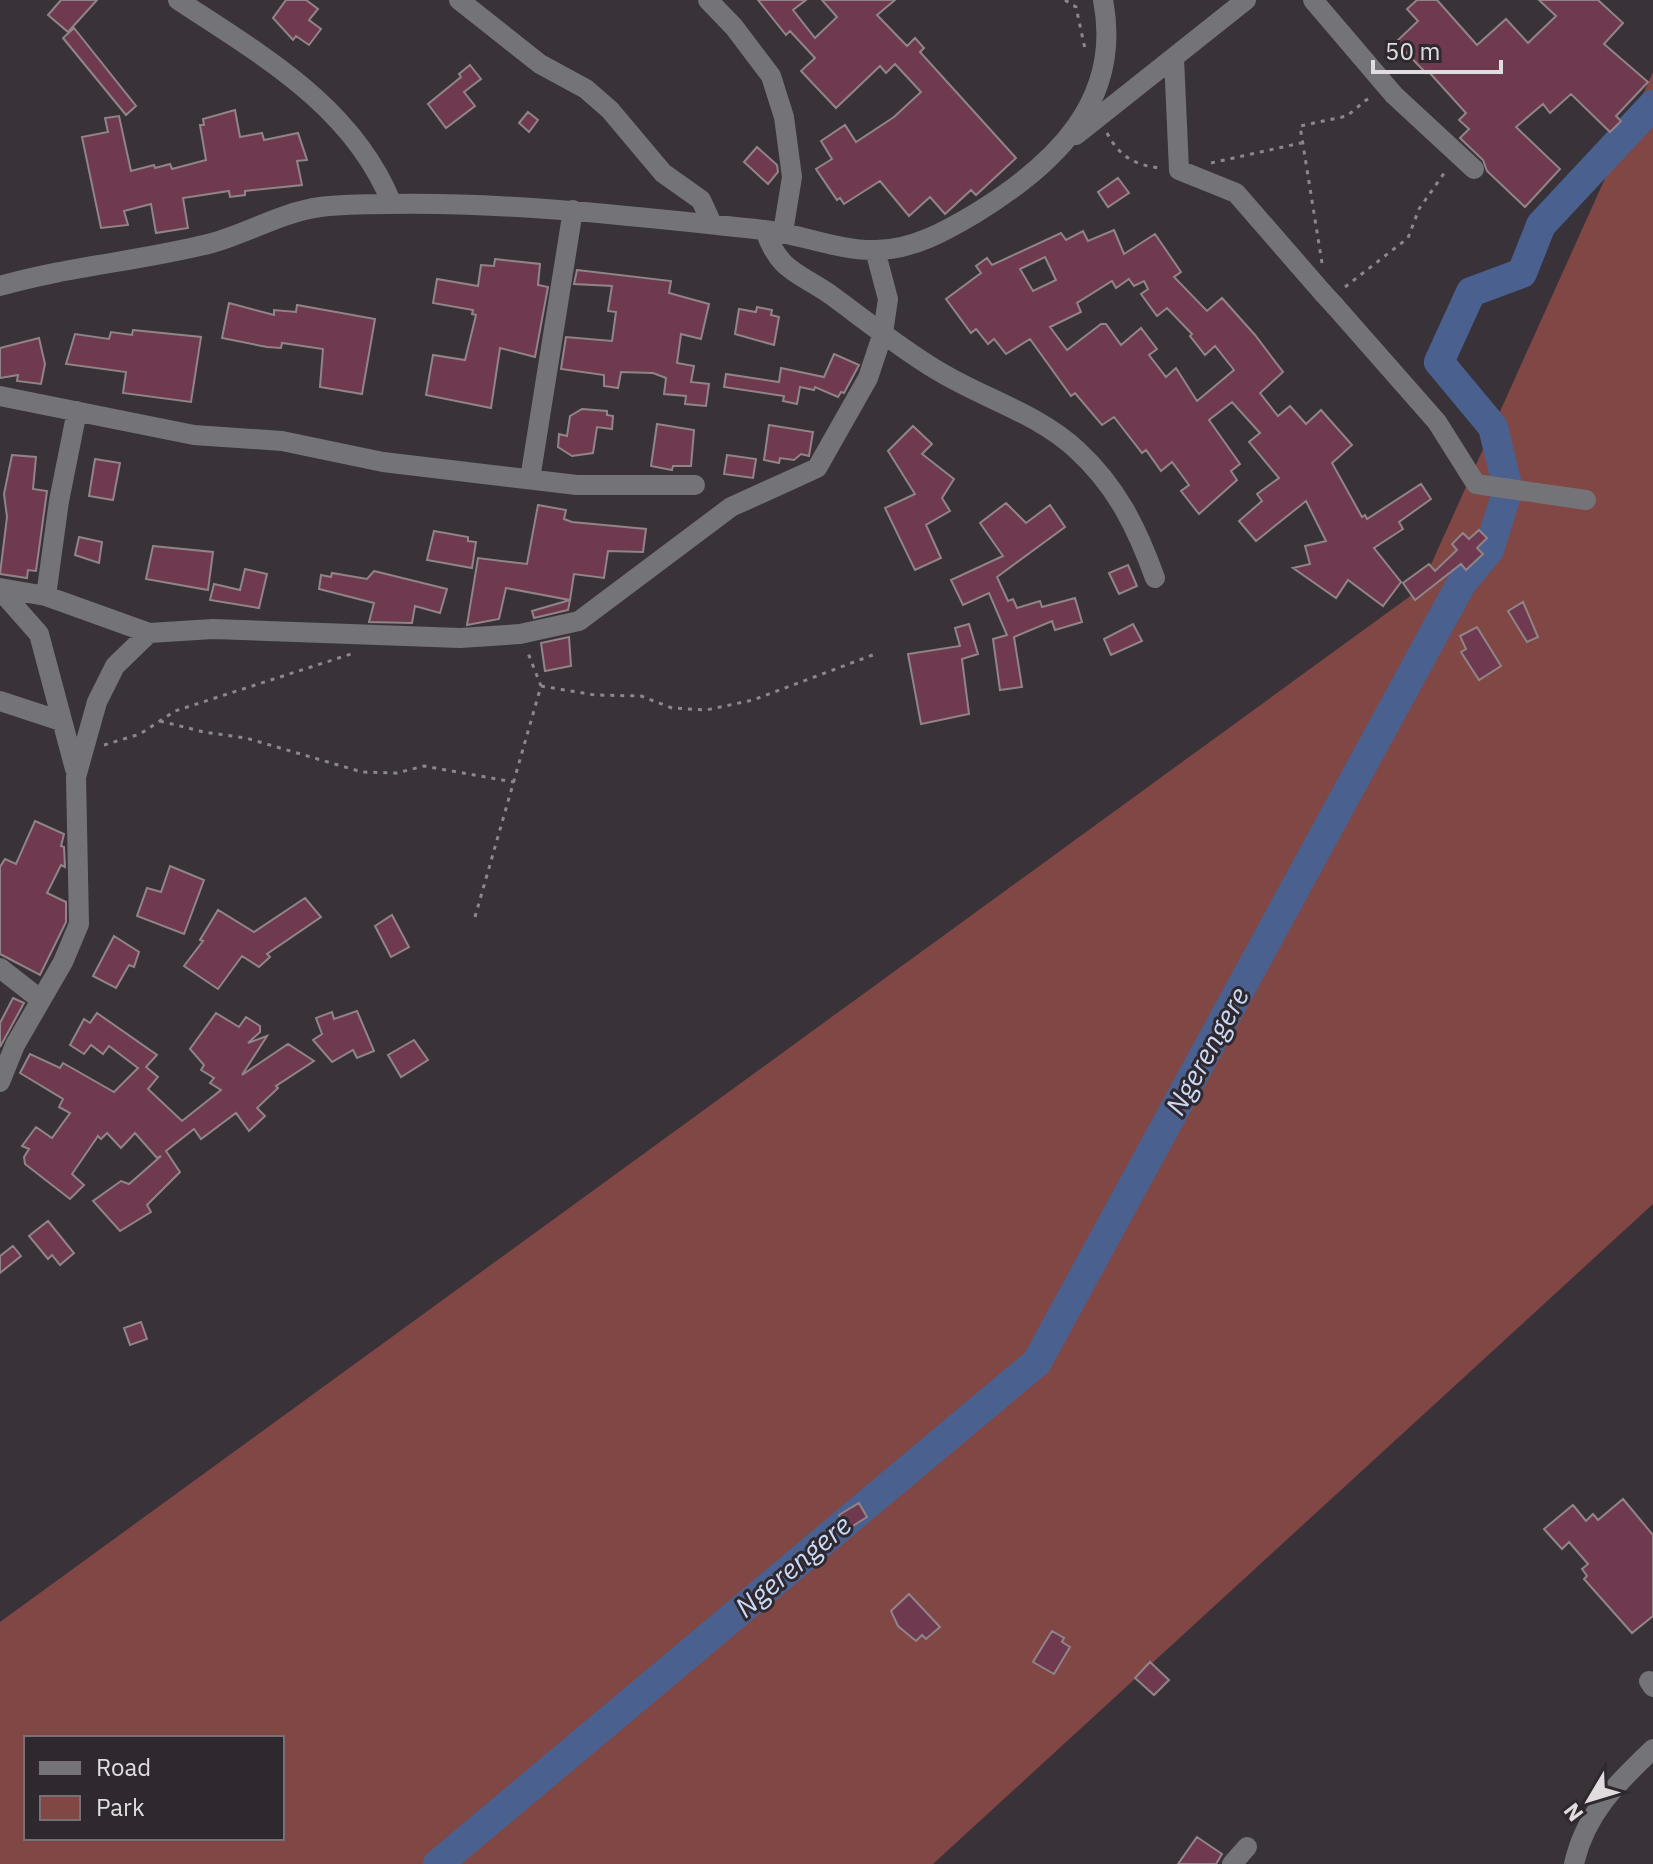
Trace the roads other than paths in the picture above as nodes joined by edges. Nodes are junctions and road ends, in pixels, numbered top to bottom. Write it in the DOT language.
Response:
graph roads {
  1 [pos="178,0"];
  2 [pos="459,0"];
  3 [pos="708,0"];
  4 [pos="1103,0"];
  5 [pos="1246,0"];
  6 [pos="1313,0"];
  7 [pos="1174,58"];
  8 [pos="1069,140"];
  9 [pos="1474,169"];
  10 [pos="392,204"];
  11 [pos="573,210"];
  12 [pos="712,224"];
  13 [pos="774,231"];
  14 [pos="875,250"];
  15 [pos="0,286"];
  16 [pos="883,333"];
  17 [pos="0,396"];
  18 [pos="77,411"];
  19 [pos="530,479"];
  20 [pos="695,485"];
  21 [pos="1586,500"];
  22 [pos="1155,578"];
  23 [pos="0,589"];
  24 [pos="46,596"];
  25 [pos="149,633"];
  26 [pos="0,701"];
  27 [pos="61,721"];
  28 [pos="76,777"];
  29 [pos="0,968"];
  30 [pos="41,1000"];
  31 [pos="0,1082"];
  32 [pos="1653,1749"];
  33 [pos="1247,1847"];
  34 [pos="1232,1864"];
  35 [pos="1574,1864"];
  1 -- 10 [label="street"];
  2 -- 12 [label="street"];
  3 -- 13 [label="street"];
  4 -- 8 [label="street"];
  5 -- 7 [label="street"];
  6 -- 9 [label="street"];
  7 -- 8 [label="street"];
  7 -- 21 [label="street"];
  8 -- 14 [label="street"];
  10 -- 11 [label="street"];
  10 -- 15 [label="street"];
  11 -- 12 [label="street"];
  11 -- 19 [label="street"];
  12 -- 13 [label="street"];
  13 -- 14 [label="street"];
  13 -- 16 [label="street"];
  14 -- 16 [label="street"];
  16 -- 22 [label="street"];
  16 -- 25 [label="street"];
  17 -- 18 [label="street"];
  18 -- 19 [label="street"];
  18 -- 24 [label="street"];
  19 -- 20 [label="street"];
  23 -- 24 [label="street"];
  23 -- 27 [label="street"];
  24 -- 25 [label="street"];
  25 -- 28 [label="street"];
  26 -- 27 [label="street"];
  27 -- 28 [label="street"];
  28 -- 30 [label="street"];
  29 -- 30 [label="street"];
  30 -- 31 [label="street"];
  32 -- 35 [label="street"];
  33 -- 34 [label="street"];
}
